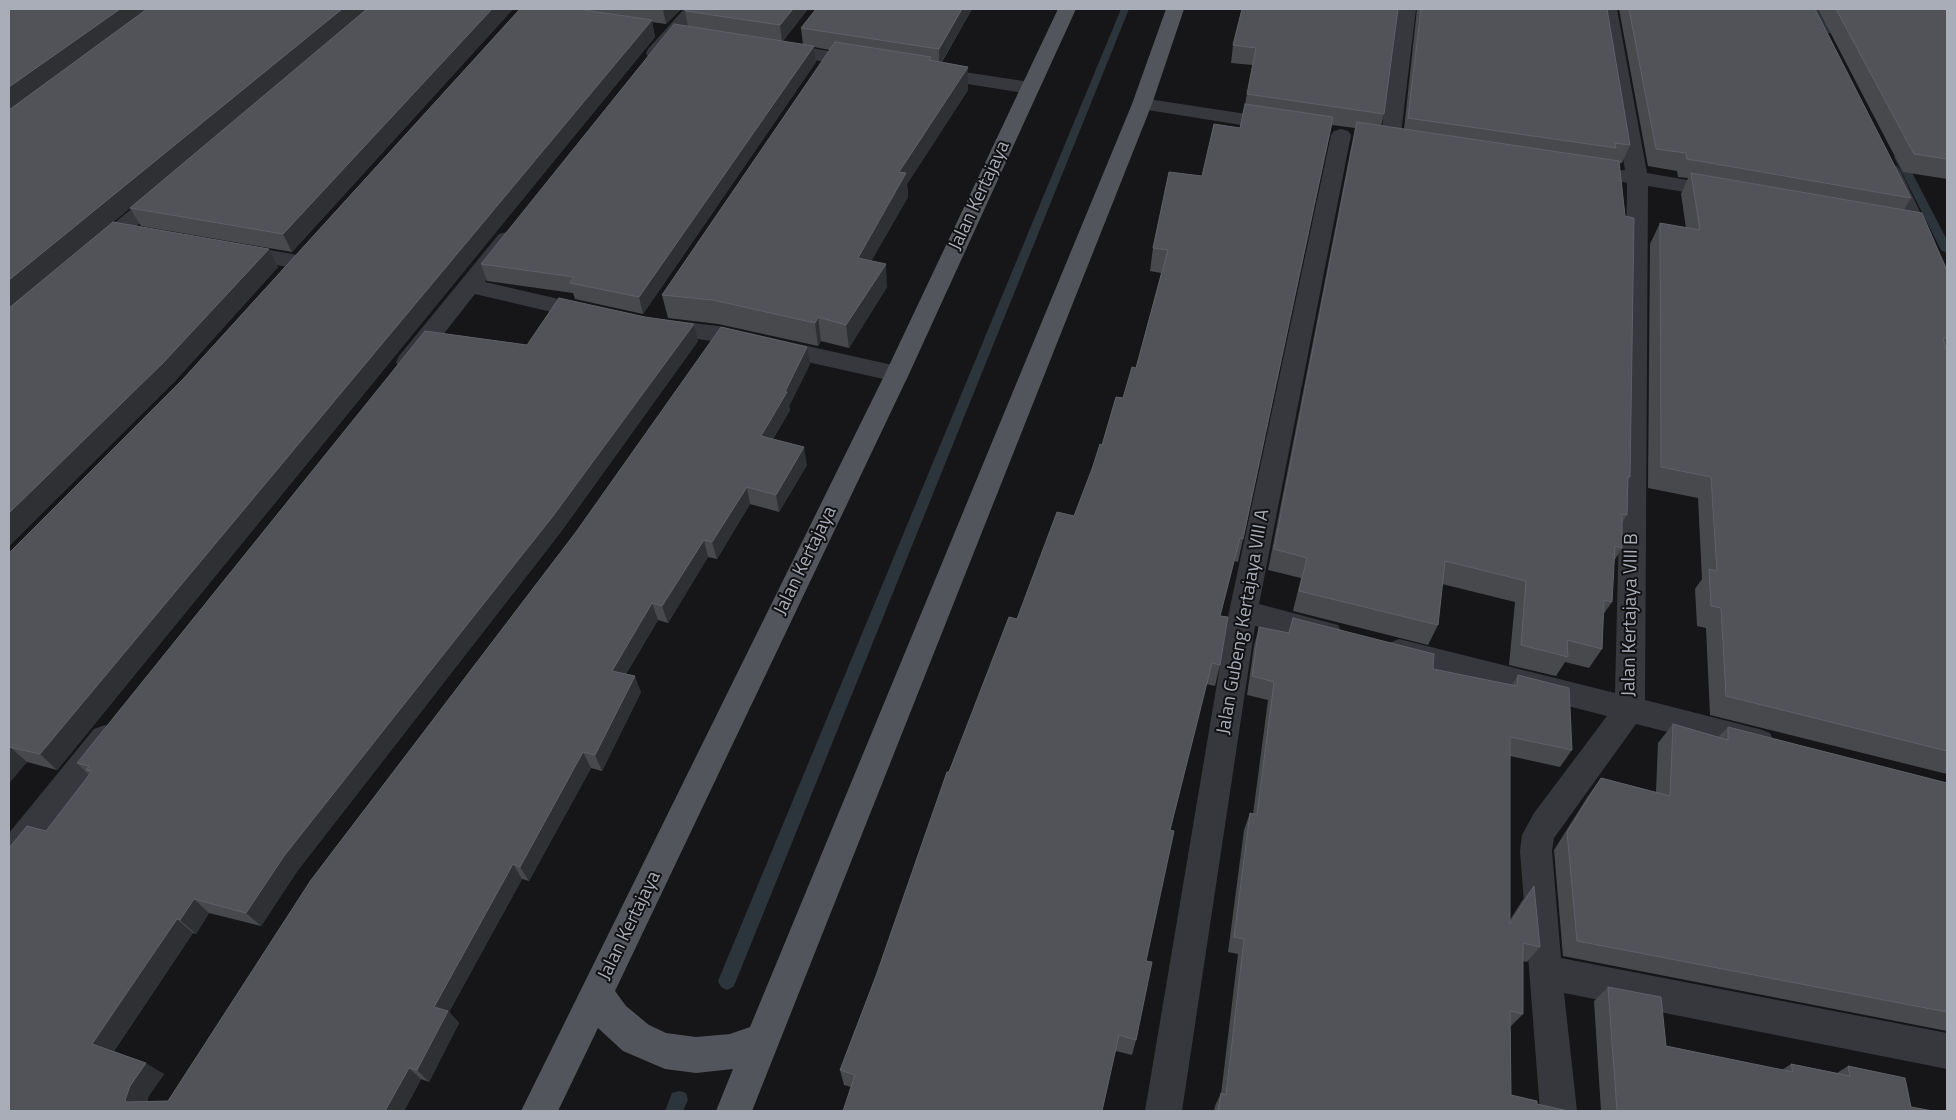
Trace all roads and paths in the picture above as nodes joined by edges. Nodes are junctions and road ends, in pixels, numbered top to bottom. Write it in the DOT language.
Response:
graph roads {
  1 [pos="693,9"];
  2 [pos="1067,9"];
  3 [pos="1175,9"];
  4 [pos="1407,9"];
  5 [pos="1608,9"];
  6 [pos="798,36"];
  7 [pos="758,46"];
  8 [pos="787,51"];
  9 [pos="878,65"];
  10 [pos="641,71"];
  11 [pos="916,71"];
  12 [pos="1030,88"];
  13 [pos="1142,104"];
  14 [pos="1295,128"];
  15 [pos="1883,157"];
  16 [pos="1598,172"];
  17 [pos="1637,178"];
  18 [pos="179,179"];
  19 [pos="1744,196"];
  20 [pos="519,224"];
  21 [pos="119,230"];
  22 [pos="148,235"];
  23 [pos="213,247"];
  24 [pos="82,261"];
  25 [pos="298,262"];
  26 [pos="470,286"];
  27 [pos="1947,293"];
  28 [pos="610,317"];
  29 [pos="650,318"];
  30 [pos="718,334"];
  31 [pos="701,358"];
  32 [pos="897,374"];
  33 [pos="395,378"];
  34 [pos="1243,612"];
  35 [pos="1630,709"];
  36 [pos="121,718"];
  37 [pos="1784,748"];
  38 [pos="9,857"];
  39 [pos="1545,972"];
  40 [pos="597,994"];
  41 [pos="762,1041"];
  42 [pos="1947,1051"];
  43 [pos="539,1111"];
  44 [pos="734,1111"];
  45 [pos="1163,1111"];
  46 [pos="1558,1111"];
  1 -- 10 [label="street"];
  2 -- 12 [label="main road, Jalan Kertajaya"];
  3 -- 13 [label="main road"];
  4 -- 34 [label="street, Jalan Gubeng Kertajaya VIII A"];
  5 -- 17 [label="street, Jalan Kertajaya VIII B"];
  6 -- 8 [label="street"];
  7 -- 8 [label="street"];
  8 -- 9 [label="street"];
  11 -- 12 [label="street"];
  12 -- 32 [label="main road, Jalan Kertajaya"];
  13 -- 14 [label="street"];
  13 -- 41 [label="main road"];
  15 -- 27 [label="street"];
  16 -- 17 [label="street"];
  17 -- 19 [label="street"];
  17 -- 35 [label="street, Jalan Kertajaya VIII B"];
  18 -- 21 [label="street"];
  20 -- 26 [label="street"];
  21 -- 22 [label="street"];
  21 -- 24 [label="street"];
  23 -- 25 [label="street"];
  26 -- 28 [label="street"];
  26 -- 33 [label="street"];
  29 -- 30 [label="street"];
  30 -- 31 [label="street"];
  30 -- 32 [label="street"];
  32 -- 40 [label="main road, Jalan Kertajaya"];
  34 -- 35 [label="street"];
  34 -- 45 [label="street, Jalan Gubeng Kertajaya VIII A"];
  35 -- 37 [label="street"];
  35 -- 39 [label="street, Jalan Kertajaya VIII B"];
  36 -- 38 [label="street"];
  39 -- 42 [label="street"];
  39 -- 46 [label="street, Jalan Kertajaya VIII B"];
  40 -- 41 [label="main road"];
  40 -- 43 [label="main road, Jalan Kertajaya"];
  41 -- 44 [label="main road"];
}
